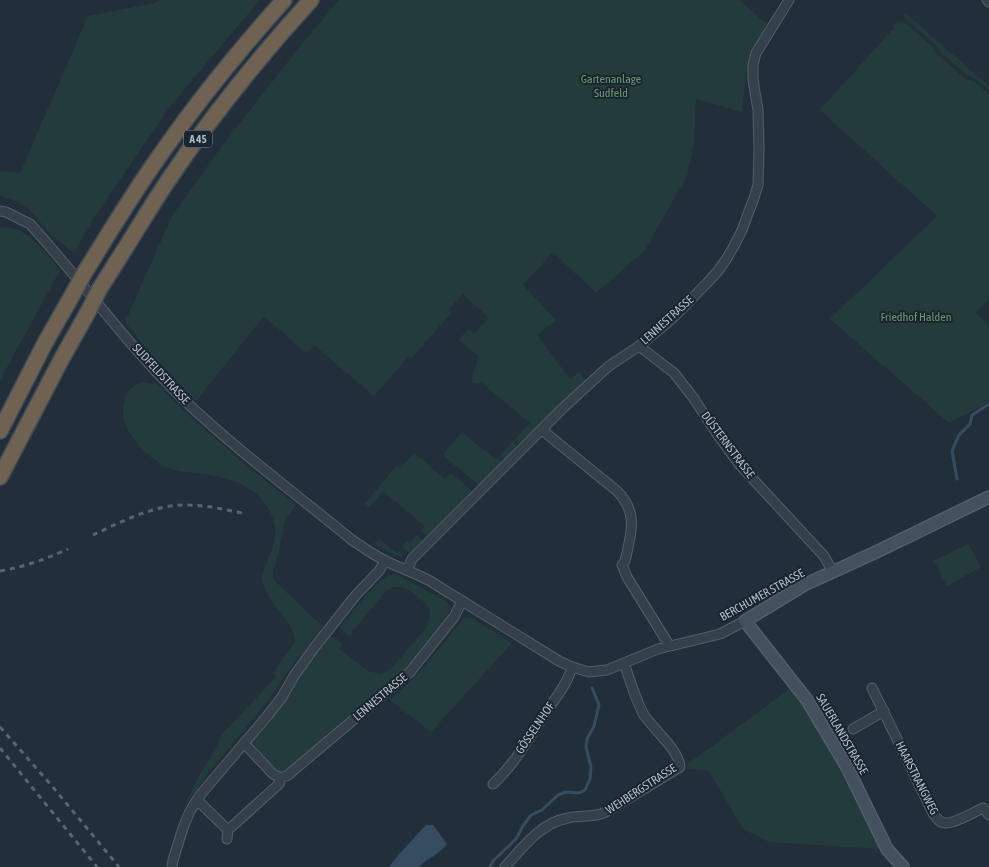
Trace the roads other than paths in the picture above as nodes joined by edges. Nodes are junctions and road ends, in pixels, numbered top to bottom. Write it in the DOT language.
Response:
graph roads {
  1 [pos="284,0"];
  2 [pos="311,0"];
  3 [pos="789,0"];
  4 [pos="0,210"];
  5 [pos="639,346"];
  6 [pos="542,430"];
  7 [pos="0,431"];
  8 [pos="0,477"];
  9 [pos="989,497"];
  10 [pos="336,527"];
  11 [pos="385,561"];
  12 [pos="407,570"];
  13 [pos="833,572"];
  14 [pos="462,601"];
  15 [pos="745,621"];
  16 [pos="669,645"];
  17 [pos="624,663"];
  18 [pos="572,667"];
  19 [pos="872,688"];
  20 [pos="884,711"];
  21 [pos="853,729"];
  22 [pos="244,743"];
  23 [pos="281,778"];
  24 [pos="493,784"];
  25 [pos="197,800"];
  26 [pos="989,815"];
  27 [pos="172,867"];
  28 [pos="505,867"];
  29 [pos="903,867"];
  1 -- 7 [label="highway, A 45, bridge"];
  2 -- 8 [label="highway, A 45, bridge"];
  3 -- 5 [label="street, LENNESTRASSE"];
  4 -- 10 [label="street, SUDFELDSTRASSE"];
  5 -- 6 [label="street, LENNESTRASSE"];
  5 -- 13 [label="street, DÜSTERNSTRASSE"];
  6 -- 12 [label="street, LENNESTRASSE"];
  6 -- 16 [label="street"];
  9 -- 13 [label="main road, BERCHUMER STRASSE"];
  10 -- 11 [label="street, BERCHUMER STRASSE"];
  11 -- 12 [label="street, BERCHUMER STRASSE"];
  11 -- 22 [label="street"];
  12 -- 14 [label="street, BERCHUMER STRASSE"];
  13 -- 15 [label="main road, BERCHUMER STRASSE"];
  14 -- 18 [label="street, BERCHUMER STRASSE"];
  14 -- 23 [label="street, LENNESTRASSE"];
  15 -- 16 [label="street, BERCHUMER STRASSE"];
  15 -- 29 [label="main road, SAUERLANDSTRASSE"];
  16 -- 17 [label="street, BERCHUMER STRASSE"];
  17 -- 18 [label="street, BERCHUMER STRASSE"];
  17 -- 28 [label="street, WEHBERGSTRASSE"];
  18 -- 24 [label="street, GÖSSELNHOF"];
  19 -- 20 [label="street, HAARSTRANGWEG"];
  20 -- 21 [label="street"];
  20 -- 26 [label="street, HAARSTRANGWEG"];
  22 -- 23 [label="street"];
  22 -- 25 [label="street"];
  23 -- 25 [label="street, LENNESTRASSE"];
  25 -- 27 [label="street"];
}
